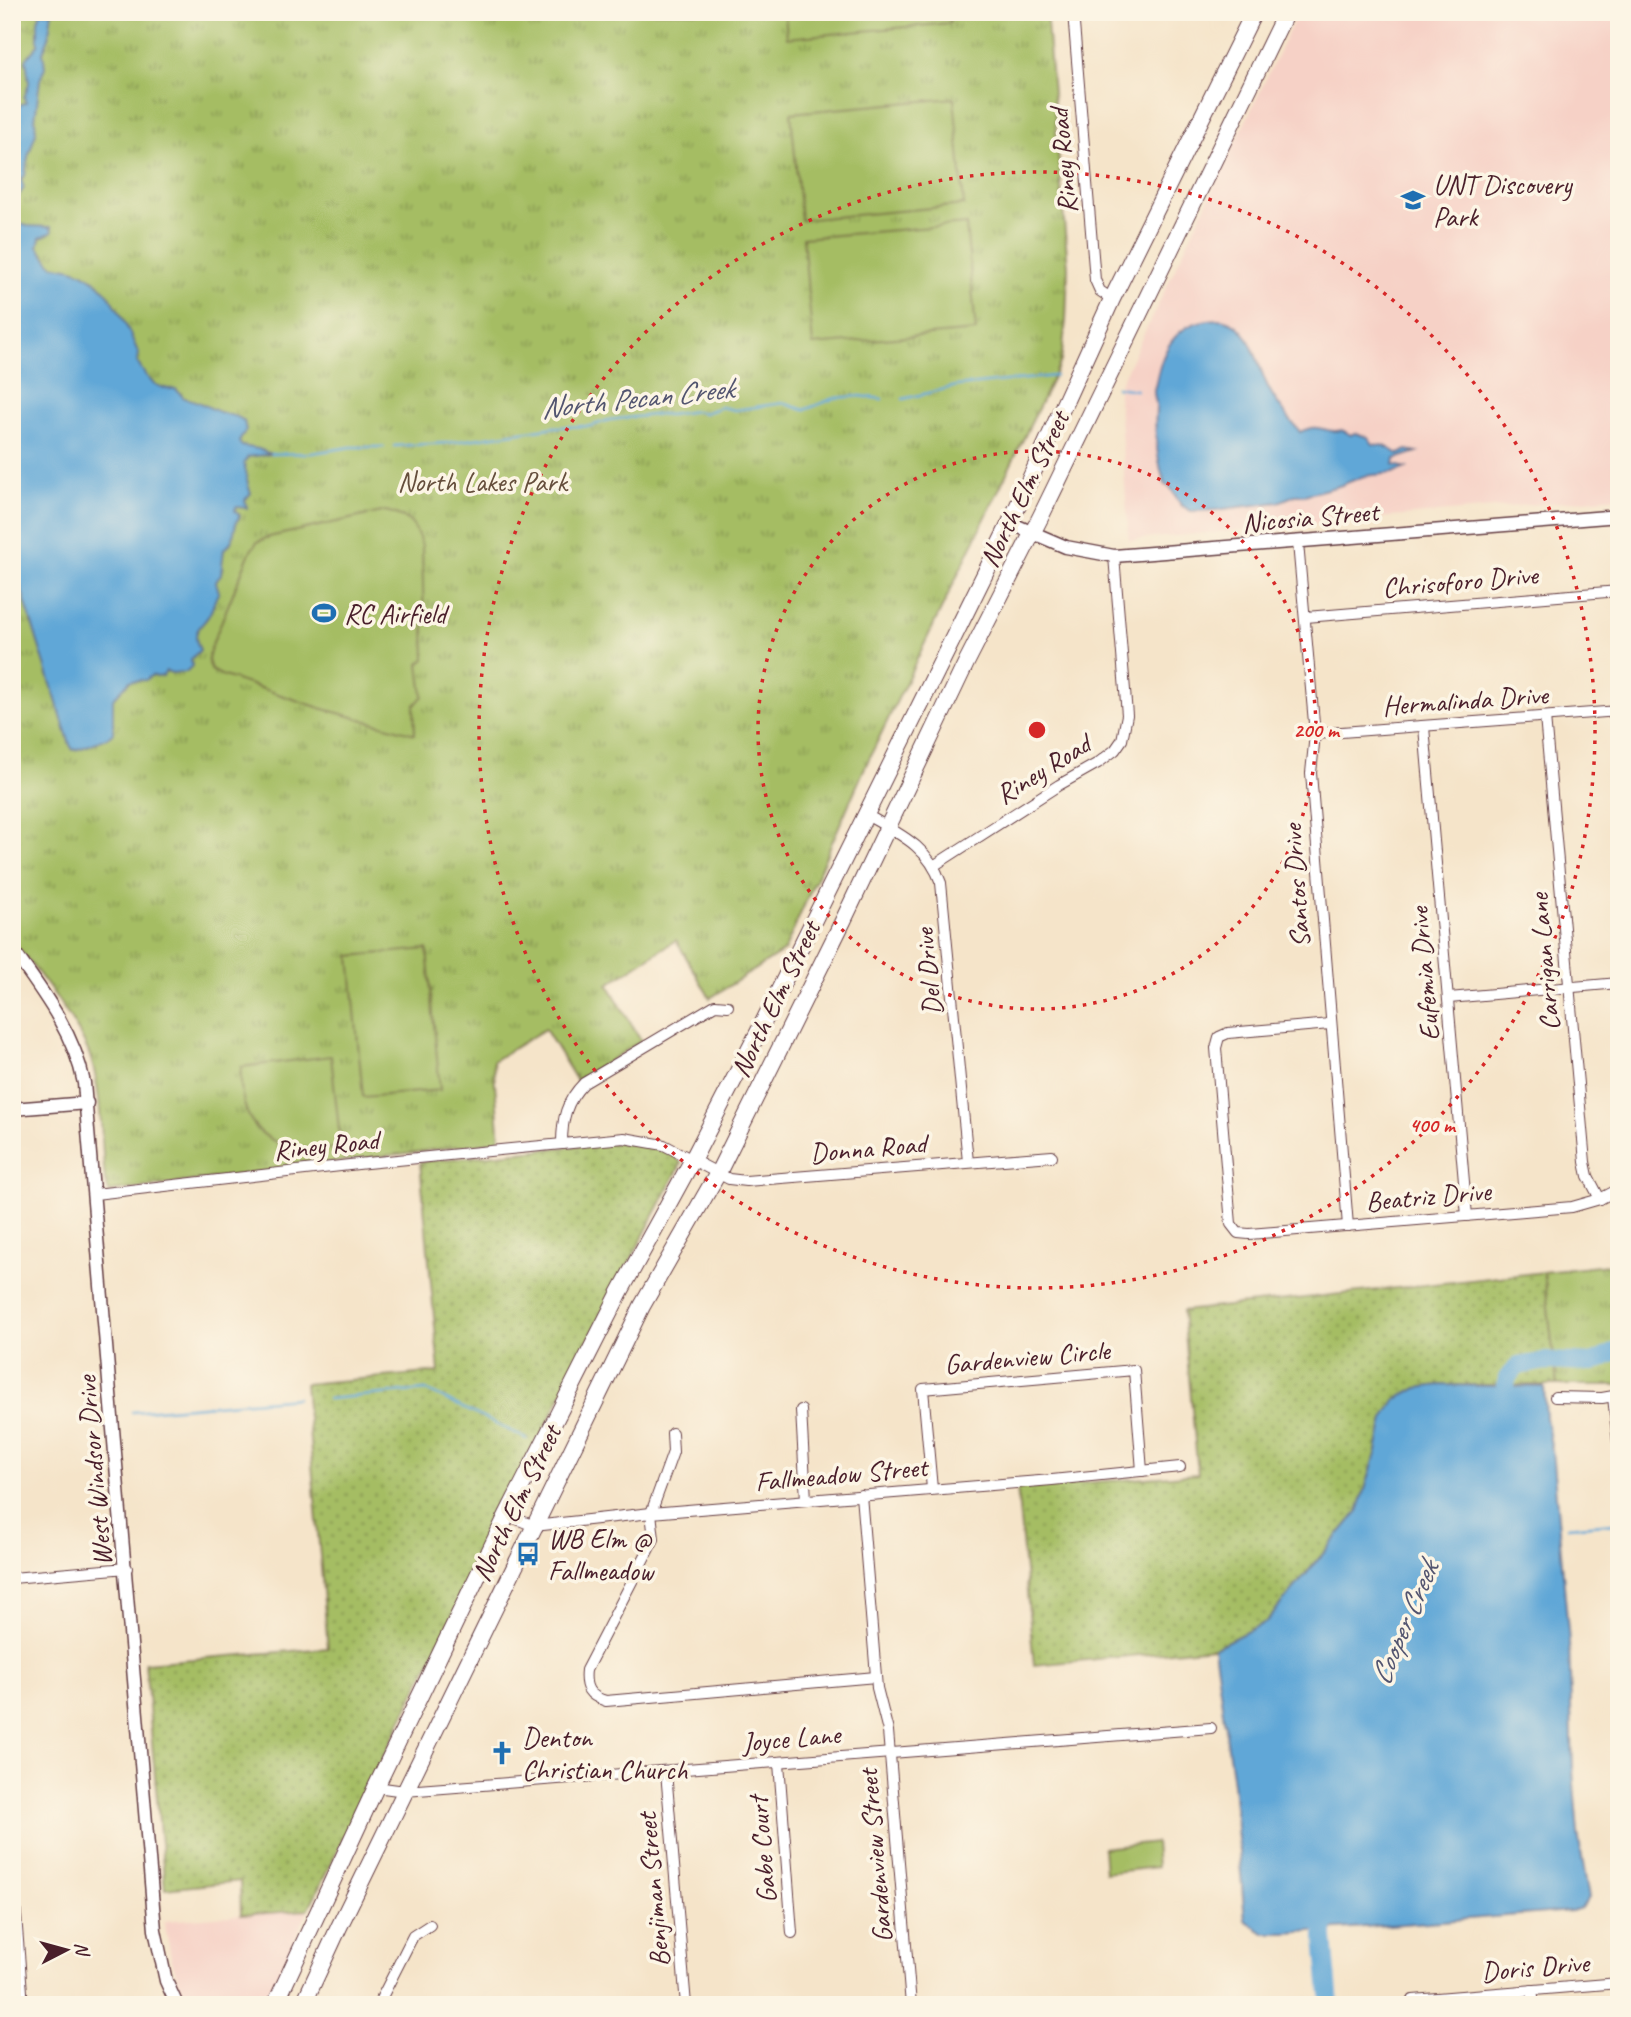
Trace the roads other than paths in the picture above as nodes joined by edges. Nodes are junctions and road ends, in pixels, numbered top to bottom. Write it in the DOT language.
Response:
graph roads {
  1 [pos="1073,12"];
  2 [pos="1254,12"];
  3 [pos="1286,12"];
  4 [pos="1112,299"];
  5 [pos="1619,516"];
  6 [pos="1010,523"];
  7 [pos="1032,533"];
  8 [pos="1298,543"];
  9 [pos="1114,556"];
  10 [pos="1619,591"];
  11 [pos="1306,617"];
  12 [pos="1619,711"];
  13 [pos="1545,717"];
  14 [pos="1424,727"];
  15 [pos="1315,734"];
  16 [pos="864,814"];
  17 [pos="888,828"];
  18 [pos="935,865"];
  19 [pos="12,949"];
  20 [pos="1619,983"];
  21 [pos="1569,988"];
  22 [pos="1449,998"];
  23 [pos="728,1006"];
  24 [pos="1330,1024"];
  25 [pos="87,1103"];
  26 [pos="12,1109"];
  27 [pos="562,1144"];
  28 [pos="1052,1156"];
  29 [pos="693,1159"];
  30 [pos="968,1162"];
  31 [pos="718,1173"];
  32 [pos="1619,1189"];
  33 [pos="95,1194"];
  34 [pos="1600,1199"];
  35 [pos="1467,1216"];
  36 [pos="1348,1226"];
  37 [pos="1616,1396"];
  38 [pos="1555,1397"];
  39 [pos="801,1410"];
  40 [pos="673,1433"];
  41 [pos="1619,1451"];
  42 [pos="1180,1467"];
  43 [pos="1142,1471"];
  44 [pos="932,1489"];
  45 [pos="861,1495"];
  46 [pos="806,1500"];
  47 [pos="651,1513"];
  48 [pos="507,1515"];
  49 [pos="534,1526"];
  50 [pos="127,1569"];
  51 [pos="12,1578"];
  52 [pos="876,1677"];
  53 [pos="1211,1728"];
  54 [pos="890,1754"];
  55 [pos="779,1763"];
  56 [pos="666,1772"];
  57 [pos="376,1787"];
  58 [pos="405,1791"];
  59 [pos="12,1864"];
  60 [pos="430,1925"];
  61 [pos="792,1933"];
  62 [pos="1619,1983"];
  63 [pos="1532,1990"];
  64 [pos="1412,2002"];
  65 [pos="23,2005"];
  66 [pos="177,2005"];
  67 [pos="275,2005"];
  68 [pos="303,2005"];
  69 [pos="378,2005"];
  70 [pos="686,2005"];
  71 [pos="911,2005"];
  72 [pos="1534,2005"];
  1 -- 4 [label="street, Riney Road"];
  2 -- 4 [label="main road, North Elm Street"];
  3 -- 7 [label="main road, North Elm Street"];
  4 -- 6 [label="main road, North Elm Street"];
  5 -- 8 [label="street, Nicosia Street"];
  6 -- 7 [label="street, Nicosia Street"];
  6 -- 16 [label="main road, North Elm Street"];
  7 -- 9 [label="street, Nicosia Street"];
  7 -- 17 [label="main road, North Elm Street"];
  8 -- 9 [label="street, Nicosia Street"];
  8 -- 11 [label="street, Santos Drive"];
  9 -- 18 [label="street, Riney Road"];
  10 -- 11 [label="street, Chrisoforo Drive"];
  11 -- 15 [label="street, Santos Drive"];
  12 -- 13 [label="street, Hermalinda Drive"];
  13 -- 14 [label="street, Hermalinda Drive"];
  13 -- 21 [label="street, Carrigan Lane"];
  14 -- 15 [label="street, Hermalinda Drive"];
  14 -- 22 [label="street, Eufemia Drive"];
  15 -- 24 [label="street, Santos Drive"];
  16 -- 17 [label="street"];
  16 -- 29 [label="main road, North Elm Street"];
  17 -- 18 [label="street"];
  17 -- 31 [label="main road, North Elm Street"];
  18 -- 30 [label="street, Del Drive"];
  19 -- 25 [label="street, West Windsor Drive"];
  20 -- 21 [label="street"];
  21 -- 22 [label="street"];
  21 -- 34 [label="street, Carrigan Lane"];
  22 -- 35 [label="street, Eufemia Drive"];
  23 -- 27 [label="street"];
  24 -- 36 [label="street, Santos Drive"];
  24 -- 36 [label="street, Beatriz Drive"];
  25 -- 26 [label="street"];
  25 -- 33 [label="street, West Windsor Drive"];
  27 -- 29 [label="street, Riney Road"];
  27 -- 33 [label="street, Riney Road"];
  28 -- 30 [label="street, Donna Road"];
  29 -- 31 [label="street, Donna Road"];
  29 -- 48 [label="main road, North Elm Street"];
  30 -- 31 [label="street, Donna Road"];
  31 -- 49 [label="main road, North Elm Street"];
  32 -- 34 [label="street, Beatriz Drive"];
  33 -- 50 [label="street, West Windsor Drive"];
  34 -- 35 [label="street, Beatriz Drive"];
  35 -- 36 [label="street, Beatriz Drive"];
  37 -- 38 [label="street"];
  37 -- 41 [label="street"];
  39 -- 46 [label="street"];
  40 -- 47 [label="street"];
  42 -- 43 [label="street, Fallmeadow Street"];
  43 -- 44 [label="street, Fallmeadow Street"];
  43 -- 44 [label="street, Gardenview Circle"];
  44 -- 45 [label="street, Fallmeadow Street"];
  45 -- 46 [label="street, Fallmeadow Street"];
  45 -- 52 [label="street, Gardenview Street"];
  46 -- 47 [label="street, Fallmeadow Street"];
  47 -- 49 [label="street, Fallmeadow Street"];
  47 -- 52 [label="street"];
  48 -- 49 [label="street, Fallmeadow Street"];
  48 -- 57 [label="main road, North Elm Street"];
  49 -- 58 [label="main road, North Elm Street"];
  50 -- 51 [label="street"];
  50 -- 66 [label="street, West Windsor Drive"];
  52 -- 54 [label="street, Gardenview Street"];
  53 -- 54 [label="street, Joyce Lane"];
  54 -- 55 [label="street, Joyce Lane"];
  54 -- 71 [label="street, Gardenview Street"];
  55 -- 56 [label="street, Joyce Lane"];
  55 -- 61 [label="street, Gabe Court"];
  56 -- 58 [label="street, Joyce Lane"];
  56 -- 70 [label="street, Benjiman Street"];
  57 -- 58 [label="street, Joyce Lane"];
  57 -- 67 [label="main road, North Elm Street"];
  58 -- 68 [label="main road, North Elm Street"];
  59 -- 65 [label="street"];
  60 -- 69 [label="street"];
  62 -- 63 [label="street, Doris Drive"];
  63 -- 64 [label="street, Doris Drive"];
  63 -- 72 [label="street"];
}
